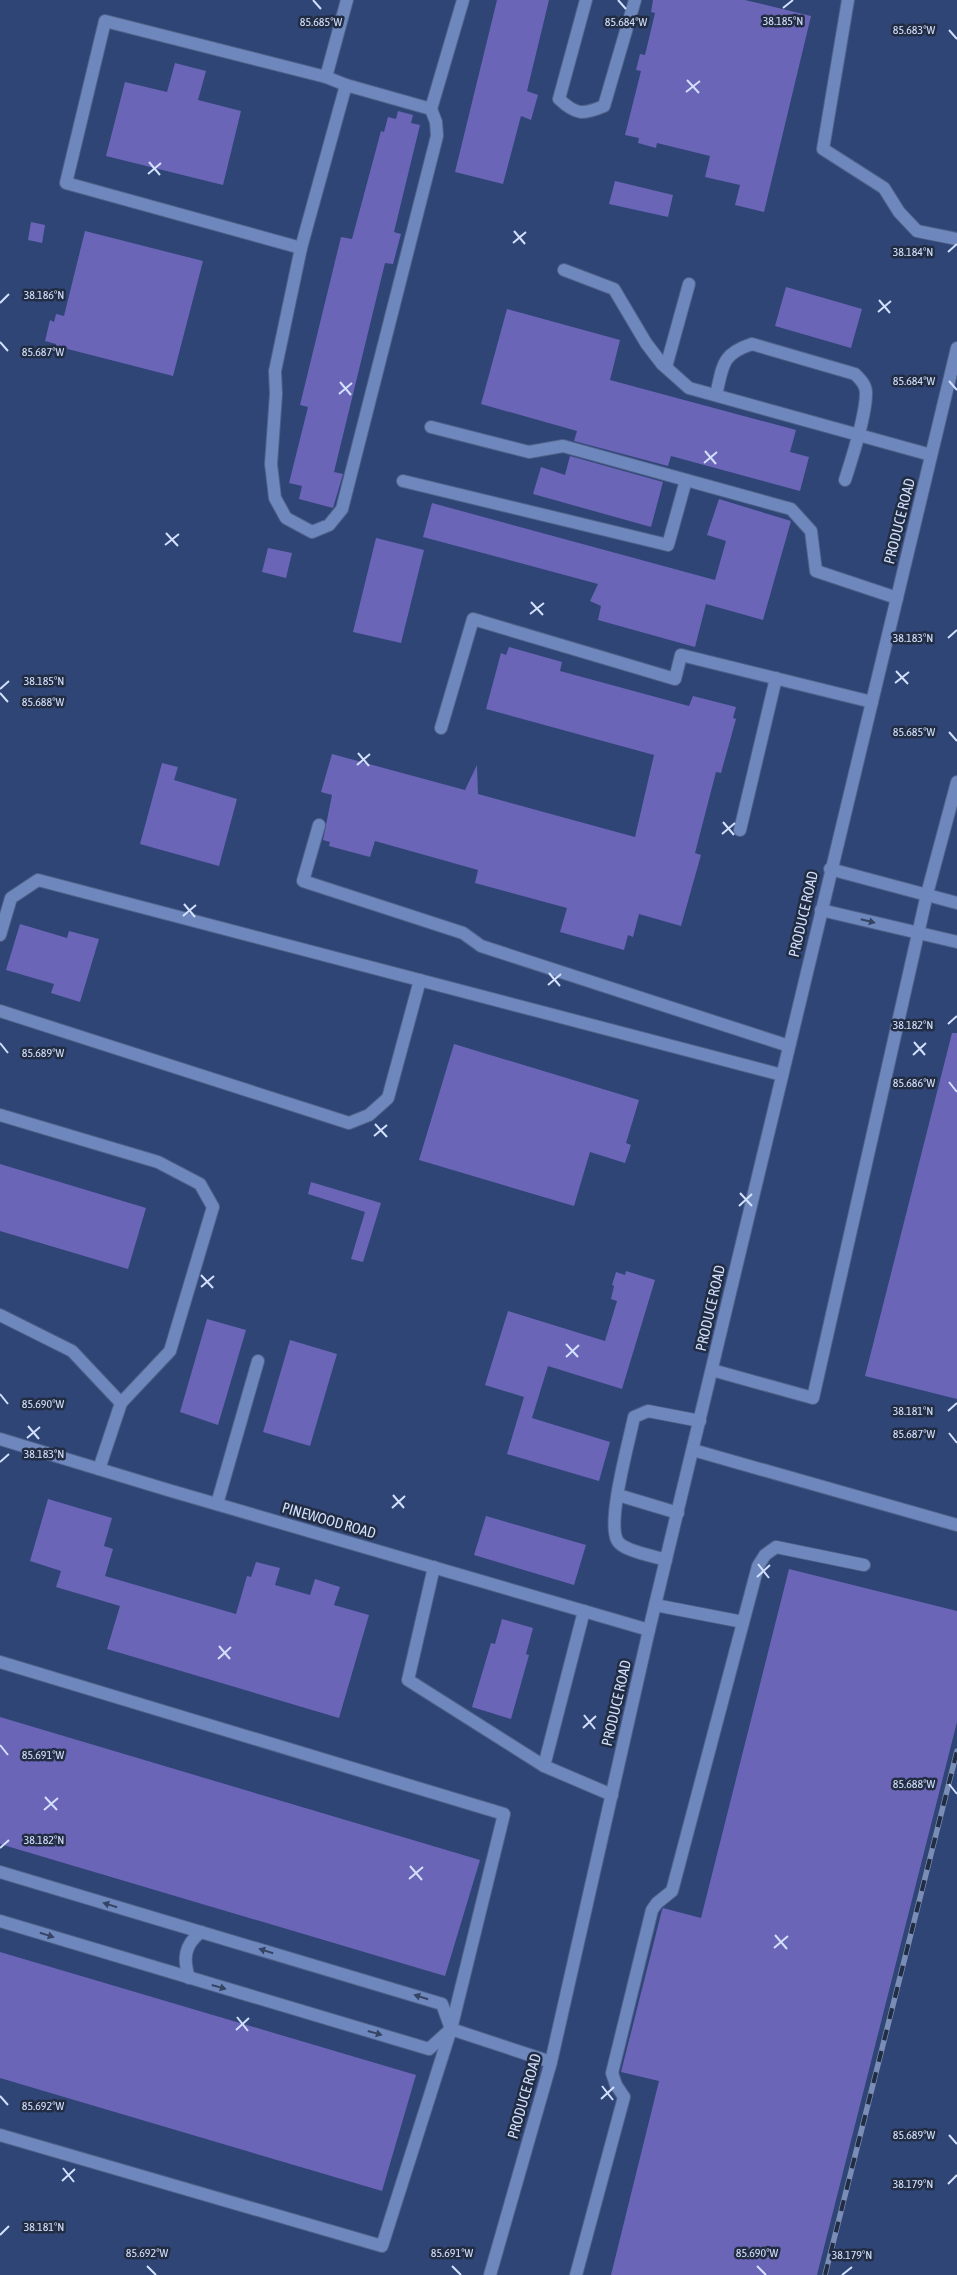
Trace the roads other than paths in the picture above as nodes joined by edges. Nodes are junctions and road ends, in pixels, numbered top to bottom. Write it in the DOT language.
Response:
graph roads {
  1 [pos="346,0"];
  2 [pos="463,0"];
  3 [pos="586,0"];
  4 [pos="635,0"];
  5 [pos="848,0"];
  6 [pos="326,77"];
  7 [pos="346,85"];
  8 [pos="431,109"];
  9 [pos="957,239"];
  10 [pos="301,248"];
  11 [pos="564,270"];
  12 [pos="689,284"];
  13 [pos="957,348"];
  14 [pos="666,367"];
  15 [pos="716,395"];
  16 [pos="431,427"];
  17 [pos="858,435"];
  18 [pos="931,455"];
  19 [pos="403,480"];
  20 [pos="686,480"];
  21 [pos="845,480"];
  22 [pos="897,598"];
  23 [pos="776,678"];
  24 [pos="872,702"];
  25 [pos="441,728"];
  26 [pos="957,782"];
  27 [pos="319,825"];
  28 [pos="740,830"];
  29 [pos="830,869"];
  30 [pos="927,894"];
  31 [pos="957,903"];
  32 [pos="821,910"];
  33 [pos="918,934"];
  34 [pos="0,935"];
  35 [pos="957,942"];
  36 [pos="420,980"];
  37 [pos="0,1011"];
  38 [pos="789,1046"];
  39 [pos="782,1075"];
  40 [pos="0,1115"];
  41 [pos="0,1315"];
  42 [pos="258,1361"];
  43 [pos="712,1370"];
  44 [pos="121,1403"];
  45 [pos="700,1421"];
  46 [pos="0,1439"];
  47 [pos="693,1450"];
  48 [pos="99,1469"];
  49 [pos="618,1495"];
  50 [pos="217,1504"];
  51 [pos="678,1513"];
  52 [pos="957,1525"];
  53 [pos="666,1560"];
  54 [pos="864,1565"];
  55 [pos="434,1567"];
  56 [pos="656,1605"];
  57 [pos="584,1611"];
  58 [pos="743,1622"];
  59 [pos="649,1630"];
  60 [pos="0,1662"];
  61 [pos="544,1766"];
  62 [pos="612,1795"];
  63 [pos="0,1872"];
  64 [pos="0,1921"];
  65 [pos="201,1932"];
  66 [pos="189,1978"];
  67 [pos="451,2029"];
  68 [pos="551,2062"];
  69 [pos="0,2134"];
  70 [pos="490,2275"];
  71 [pos="576,2275"];
  1 -- 6 [label="street"];
  2 -- 8 [label="street"];
  3 -- 4 [label="street"];
  5 -- 9 [label="street"];
  6 -- 7 [label="street"];
  6 -- 10 [label="street"];
  7 -- 8 [label="street"];
  7 -- 10 [label="street"];
  8 -- 10 [label="street"];
  11 -- 14 [label="street"];
  12 -- 14 [label="street"];
  13 -- 18 [label="street, PRODUCE ROAD"];
  14 -- 15 [label="street"];
  15 -- 17 [label="street"];
  15 -- 17 [label="street"];
  16 -- 20 [label="street"];
  17 -- 18 [label="street"];
  17 -- 21 [label="street"];
  18 -- 22 [label="street, PRODUCE ROAD"];
  19 -- 20 [label="street"];
  20 -- 22 [label="street"];
  22 -- 24 [label="street, PRODUCE ROAD"];
  23 -- 24 [label="street"];
  23 -- 25 [label="street"];
  23 -- 28 [label="street"];
  24 -- 29 [label="street, PRODUCE ROAD"];
  26 -- 30 [label="street"];
  27 -- 38 [label="street"];
  29 -- 30 [label="street"];
  29 -- 32 [label="street, PRODUCE ROAD"];
  30 -- 31 [label="street"];
  30 -- 33 [label="street"];
  32 -- 33 [label="street, one-way"];
  32 -- 38 [label="street, PRODUCE ROAD"];
  33 -- 35 [label="street"];
  33 -- 43 [label="street"];
  34 -- 36 [label="street"];
  36 -- 37 [label="street"];
  36 -- 39 [label="street"];
  38 -- 39 [label="street, PRODUCE ROAD"];
  39 -- 43 [label="street, PRODUCE ROAD"];
  40 -- 44 [label="street"];
  41 -- 44 [label="street"];
  42 -- 50 [label="street"];
  43 -- 45 [label="street, PRODUCE ROAD"];
  44 -- 48 [label="street"];
  45 -- 47 [label="street, PRODUCE ROAD"];
  45 -- 49 [label="street"];
  46 -- 48 [label="street, PINEWOOD ROAD"];
  47 -- 51 [label="street, PRODUCE ROAD"];
  47 -- 52 [label="street"];
  48 -- 50 [label="street, PINEWOOD ROAD"];
  49 -- 51 [label="street"];
  49 -- 53 [label="street"];
  50 -- 55 [label="street, PINEWOOD ROAD"];
  51 -- 53 [label="street, PRODUCE ROAD"];
  53 -- 56 [label="street, PRODUCE ROAD"];
  54 -- 58 [label="street"];
  55 -- 57 [label="street, PINEWOOD ROAD"];
  55 -- 61 [label="street"];
  56 -- 58 [label="street"];
  56 -- 59 [label="street, PRODUCE ROAD"];
  57 -- 59 [label="street, PINEWOOD ROAD"];
  57 -- 61 [label="street"];
  58 -- 71 [label="street"];
  59 -- 62 [label="street, PRODUCE ROAD"];
  60 -- 67 [label="street"];
  61 -- 62 [label="street"];
  62 -- 68 [label="street, PRODUCE ROAD"];
  65 -- 63 [label="street, one-way"];
  64 -- 66 [label="street, one-way"];
  65 -- 66 [label="street"];
  67 -- 65 [label="street, one-way"];
  66 -- 67 [label="street, one-way"];
  67 -- 68 [label="street"];
  67 -- 69 [label="street"];
  68 -- 70 [label="street, PRODUCE ROAD"];
}
